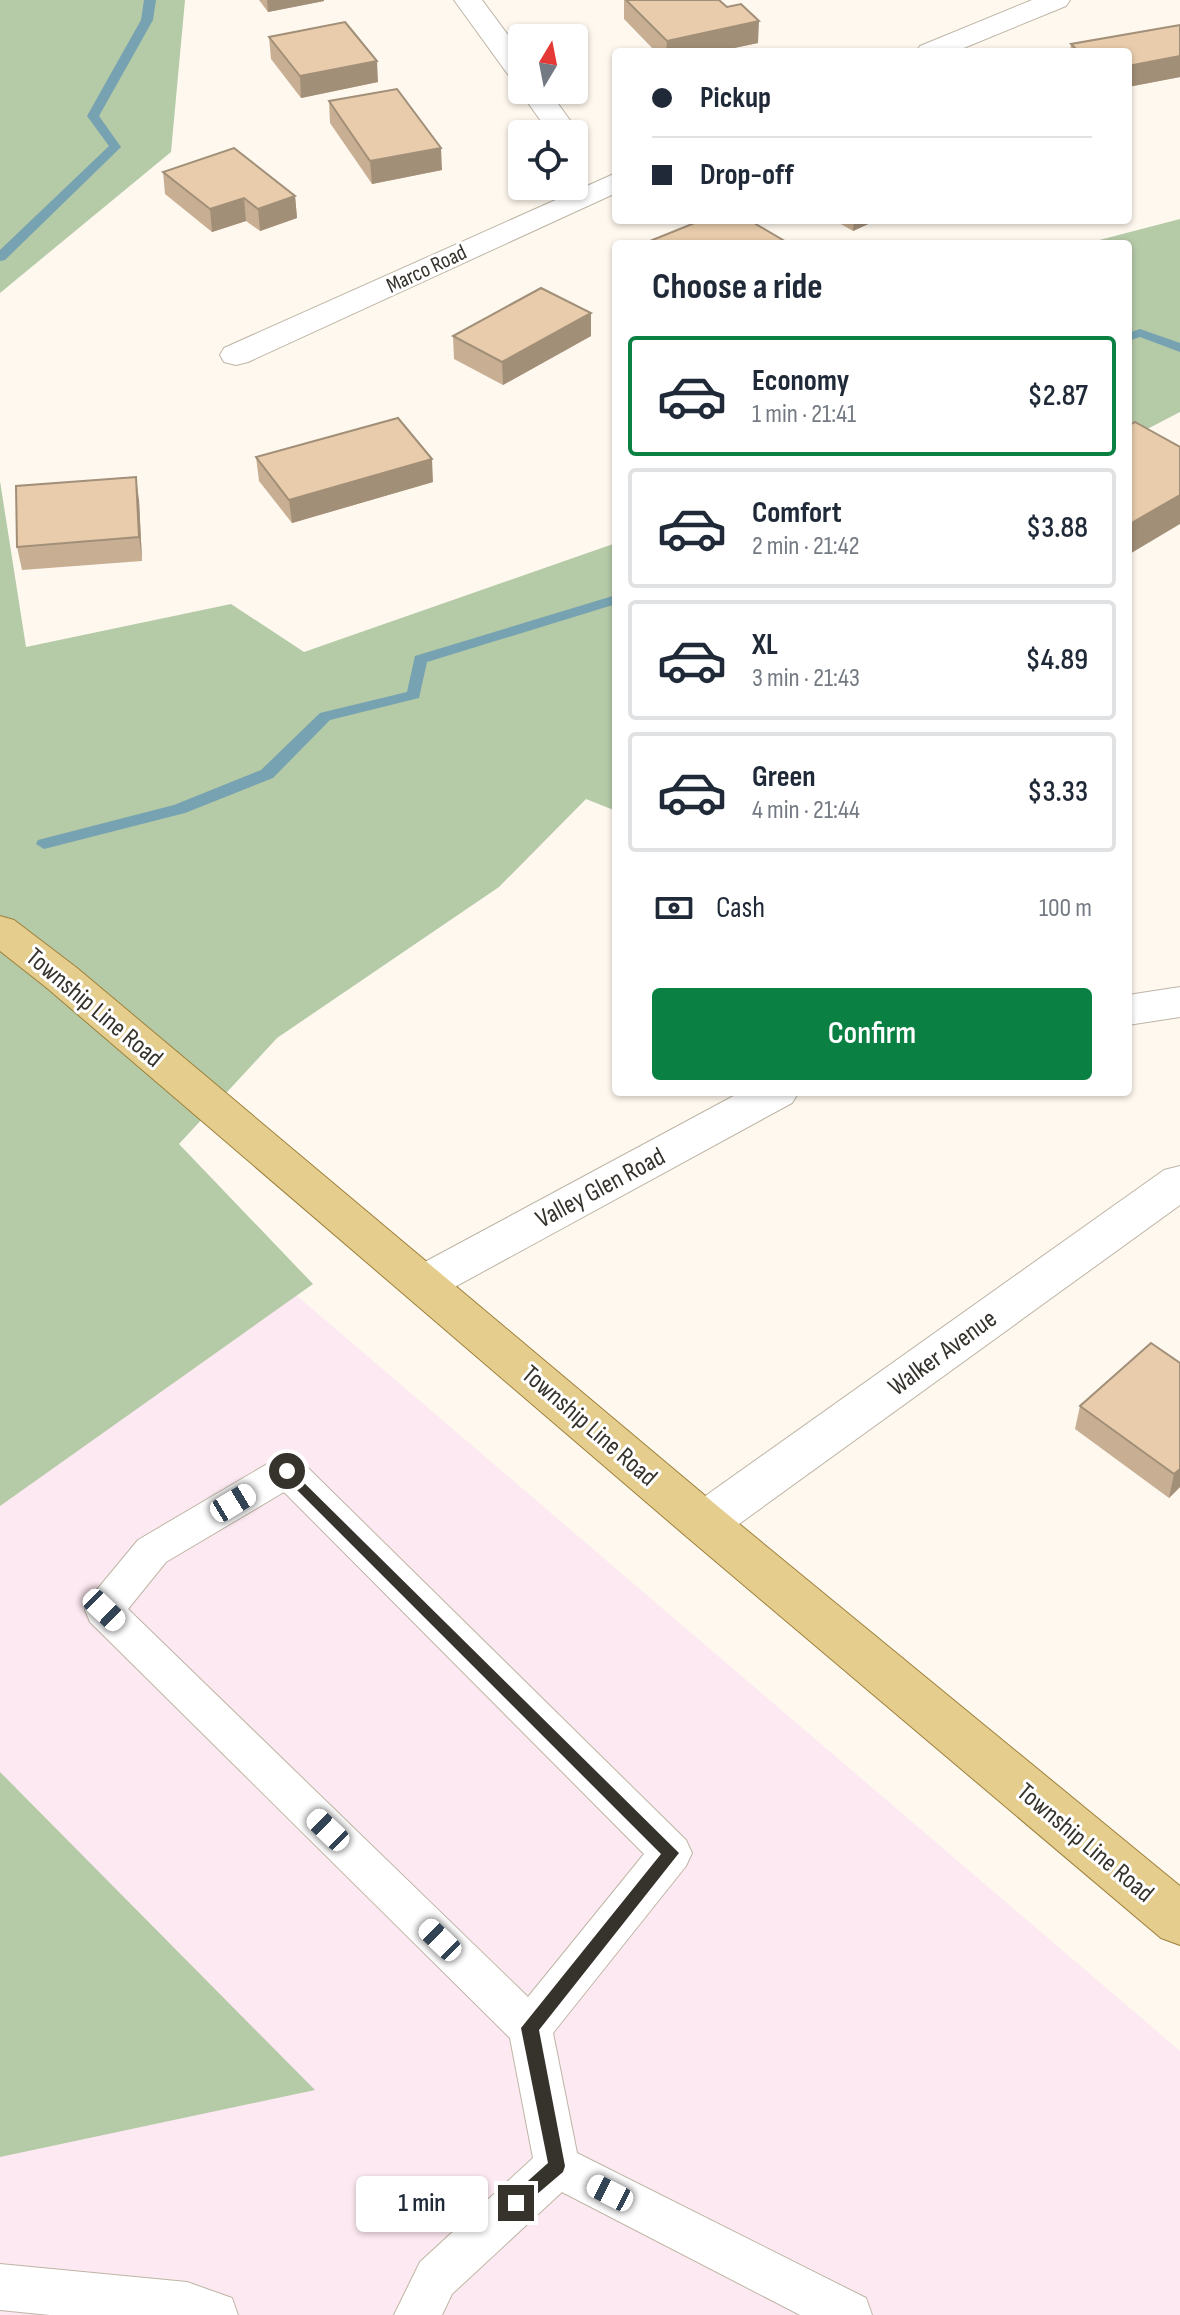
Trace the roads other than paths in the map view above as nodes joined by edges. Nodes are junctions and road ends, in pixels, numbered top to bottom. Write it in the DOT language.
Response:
graph roads {
  1 [pos="468,0"];
  2 [pos="1056,0"];
  3 [pos="940,48"];
  4 [pos="508,55"];
  5 [pos="544,104"];
  6 [pos="556,120"];
  7 [pos="519,200"];
  8 [pos="236,355"];
  9 [pos="0,930"];
  10 [pos="1180,1002"];
  11 [pos="1132,1009"];
  12 [pos="770,1096"];
  13 [pos="1180,1182"];
  14 [pos="424,1283"];
  15 [pos="704,1523"];
  16 [pos="1180,1920"];
  17 [pos="530,2028"];
  18 [pos="557,2166"];
  19 [pos="0,2287"];
  20 [pos="215,2315"];
  21 [pos="417,2315"];
  22 [pos="849,2315"];
  1 -- 4 [label="street"];
  2 -- 3 [label="street"];
  5 -- 6 [label="street"];
  7 -- 8 [label="street, Marco Road"];
  9 -- 14 [label="main road, Township Line Road"];
  10 -- 11 [label="street"];
  12 -- 14 [label="street, Valley Glen Road"];
  13 -- 15 [label="street, Walker Avenue"];
  14 -- 15 [label="main road, Township Line Road"];
  15 -- 16 [label="main road, Township Line Road"];
  17 -- 17 [label="lane"];
  17 -- 18 [label="lane"];
  18 -- 21 [label="lane"];
  18 -- 22 [label="lane"];
  19 -- 20 [label="lane"];
}
